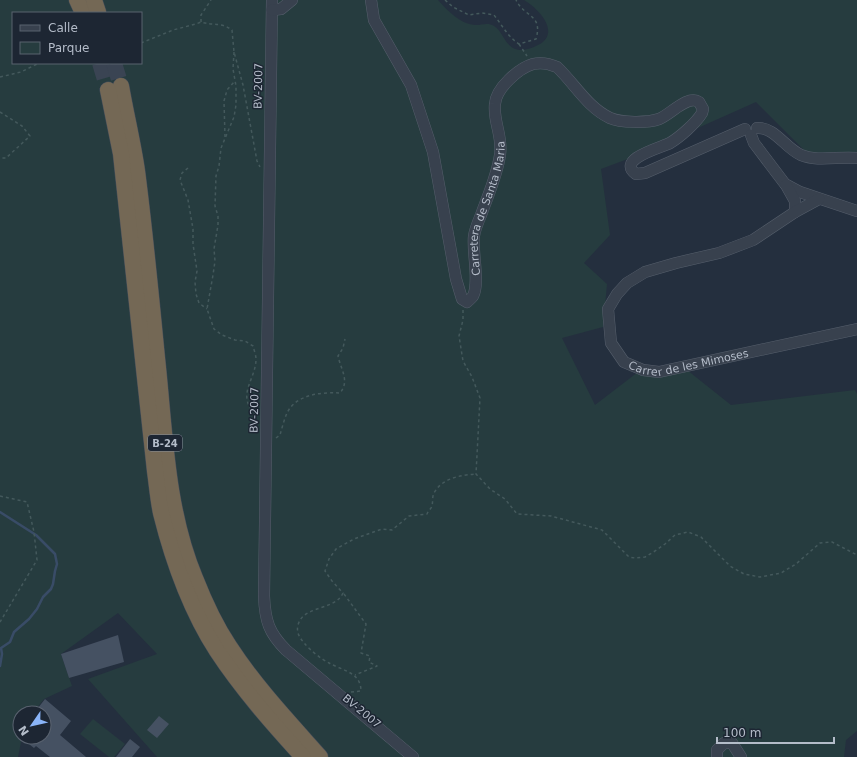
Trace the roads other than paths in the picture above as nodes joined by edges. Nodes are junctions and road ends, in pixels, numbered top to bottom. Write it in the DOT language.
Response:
graph roads {
  1 [pos="77,0"];
  2 [pos="292,0"];
  3 [pos="372,0"];
  4 [pos="272,5"];
  5 [pos="92,8"];
  6 [pos="751,131"];
  7 [pos="857,158"];
  8 [pos="785,184"];
  9 [pos="820,199"];
  10 [pos="857,211"];
  11 [pos="795,212"];
  12 [pos="857,330"];
  13 [pos="302,757"];
  14 [pos="320,757"];
  15 [pos="412,757"];
  16 [pos="717,757"];
  17 [pos="741,757"];
  1 -- 5 [label="highway"];
  2 -- 4 [label="street"];
  3 -- 6 [label="street, Carretera de Santa Maria"];
  4 -- 15 [label="street, BV-2007"];
  6 -- 7 [label="street"];
  6 -- 8 [label="street"];
  8 -- 9 [label="street"];
  8 -- 11 [label="street"];
  9 -- 10 [label="street"];
  9 -- 11 [label="street, Carrer de les Mimoses"];
  11 -- 12 [label="street, Carrer de les Mimoses"];
  13 -- 14 [label="highway, B-24"];
  16 -- 17 [label="street"];
}
